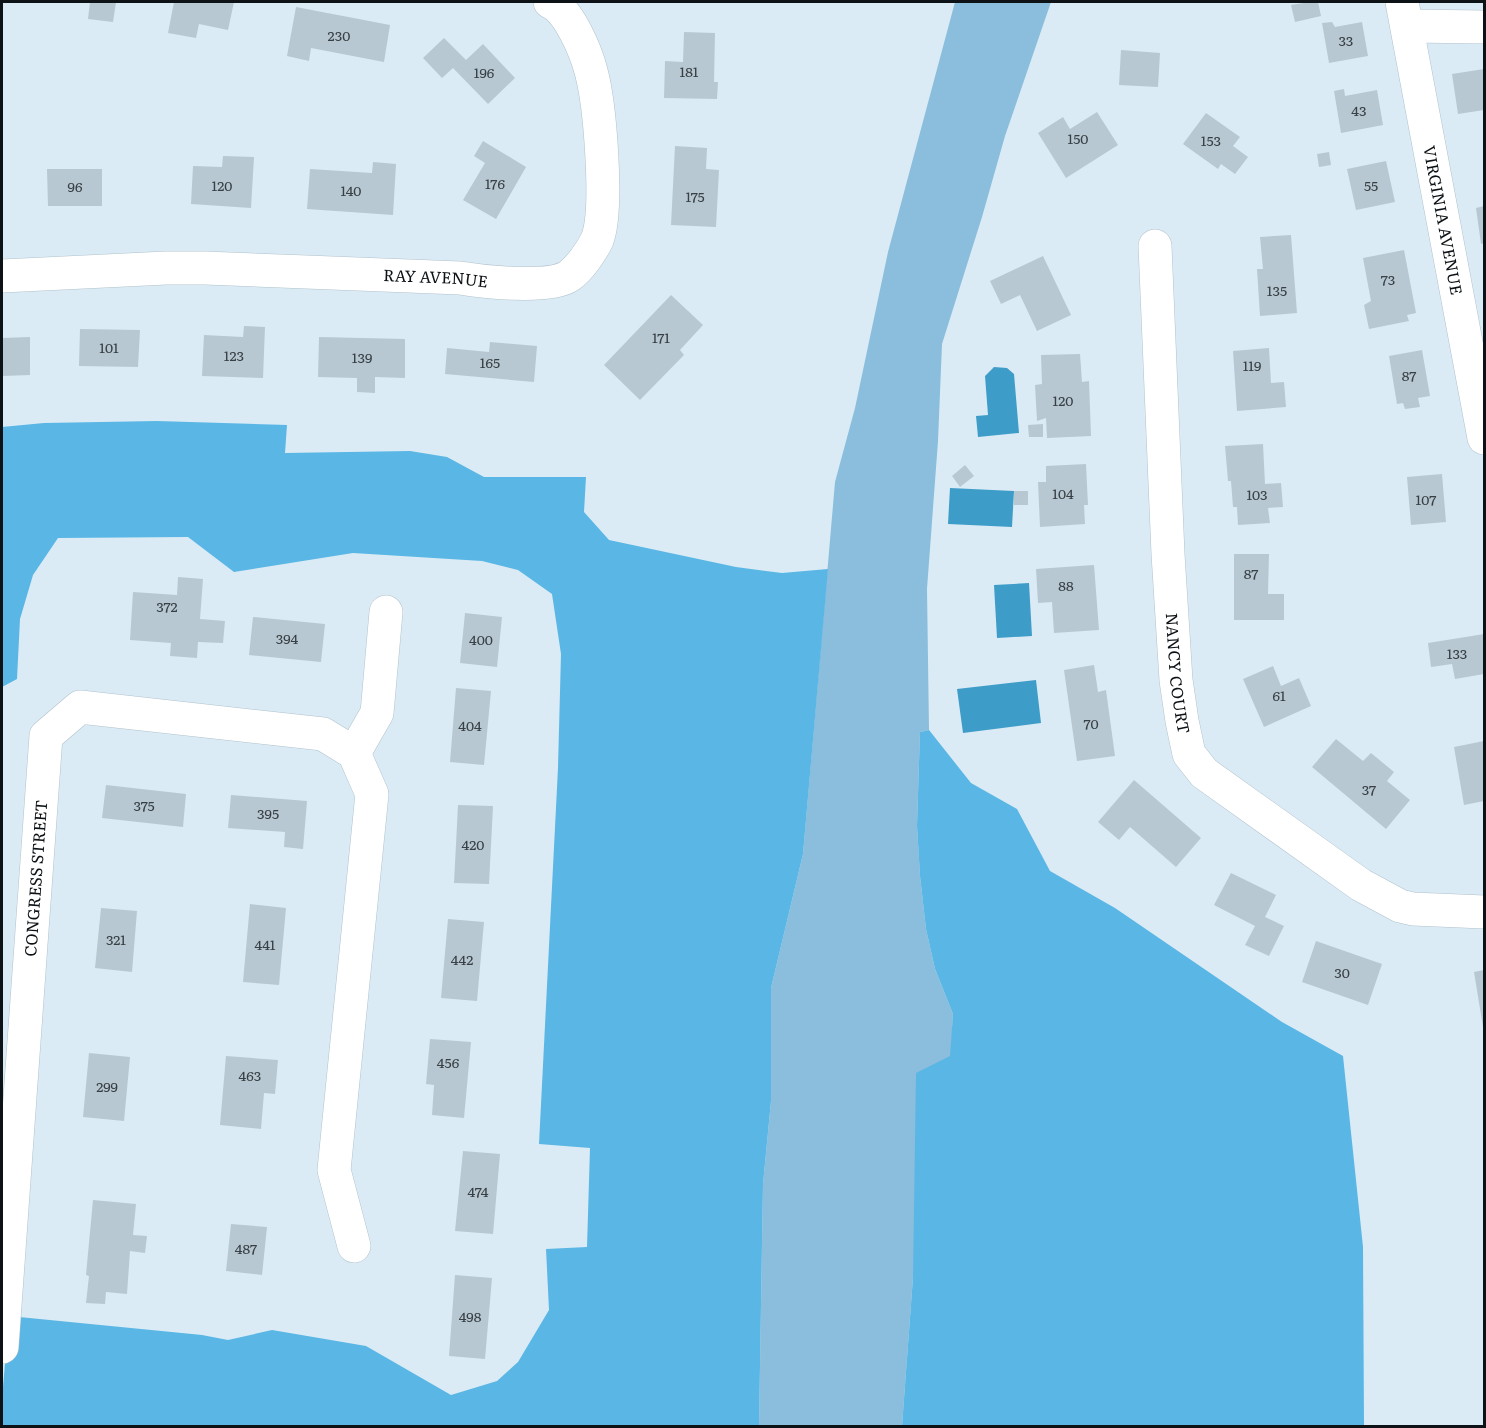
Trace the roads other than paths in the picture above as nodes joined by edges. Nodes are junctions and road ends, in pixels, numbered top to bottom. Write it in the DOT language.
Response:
graph roads {
  1 [pos="550,2"];
  2 [pos="1404,14"];
  3 [pos="1485,27"];
  4 [pos="1155,246"];
  5 [pos="2,276"];
  6 [pos="1485,438"];
  7 [pos="386,612"];
  8 [pos="354,753"];
  9 [pos="1485,912"];
  10 [pos="354,1246"];
  11 [pos="2,1347"];
  1 -- 5 [label="street, RAY AVENUE"];
  2 -- 3 [label="street"];
  2 -- 6 [label="street, VIRGINIA AVENUE"];
  4 -- 9 [label="street, NANCY COURT"];
  7 -- 8 [label="street"];
  8 -- 10 [label="street"];
  8 -- 11 [label="street, CONGRESS STREET"];
}
